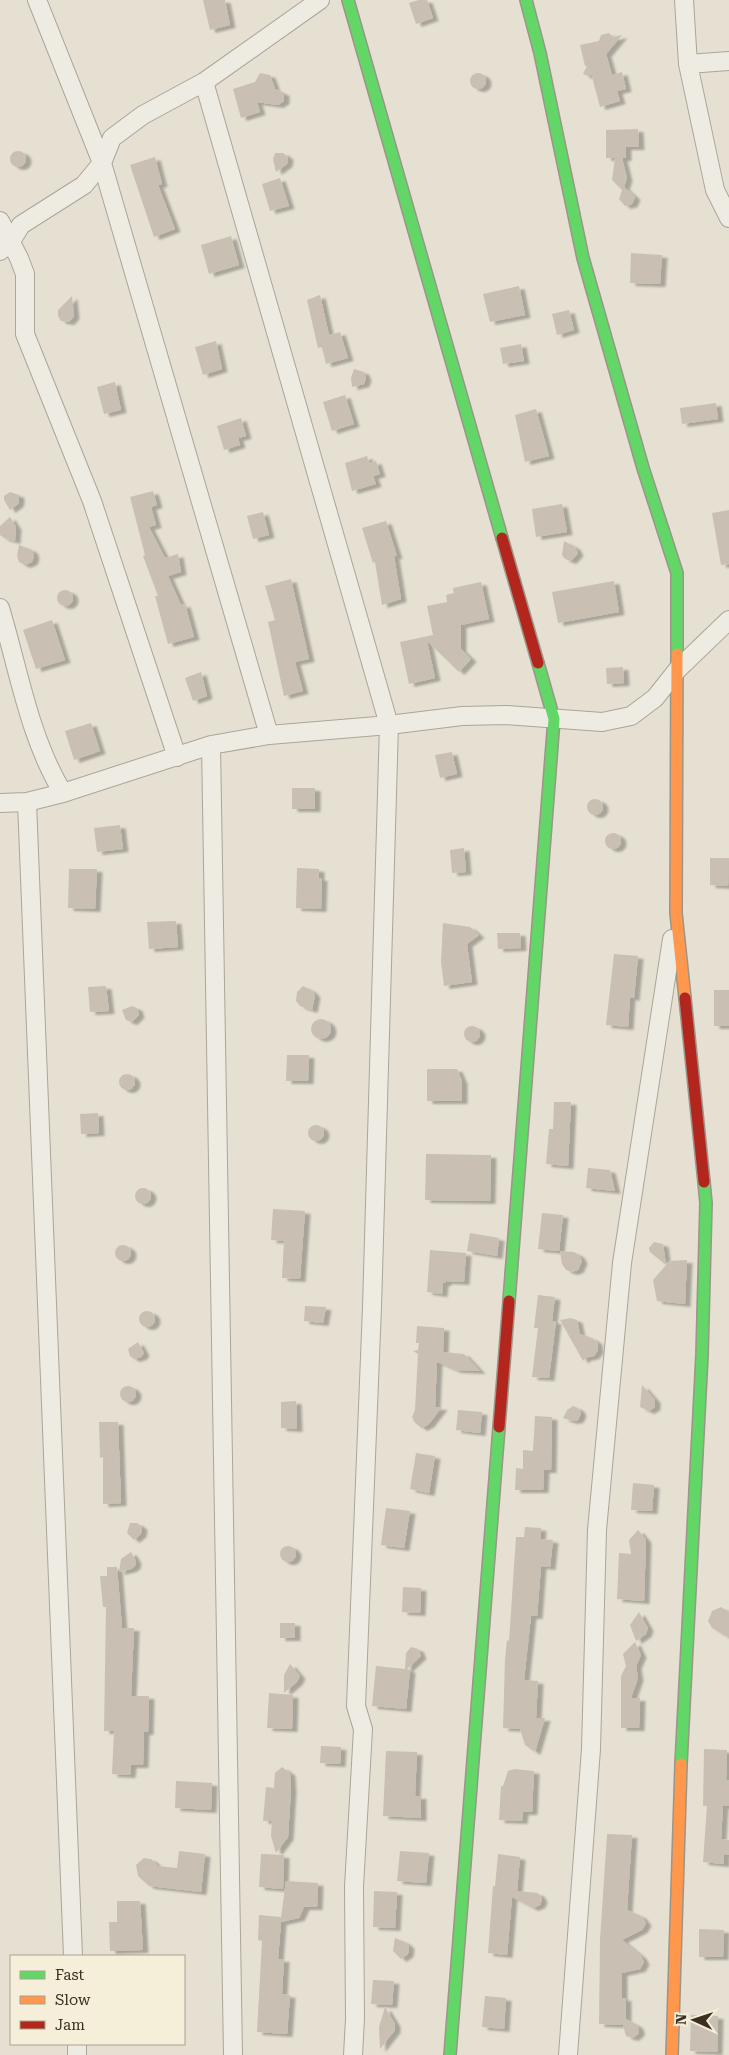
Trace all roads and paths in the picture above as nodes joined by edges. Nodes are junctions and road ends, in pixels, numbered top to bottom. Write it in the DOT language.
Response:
graph roads {
  1 [pos="37,0"];
  2 [pos="320,0"];
  3 [pos="348,0"];
  4 [pos="526,0"];
  5 [pos="684,0"];
  6 [pos="729,61"];
  7 [pos="688,64"];
  8 [pos="204,82"];
  9 [pos="102,163"];
  10 [pos="729,218"];
  11 [pos="0,221"];
  12 [pos="5,247"];
  13 [pos="0,608"];
  14 [pos="729,620"];
  15 [pos="678,669"];
  16 [pos="554,719"];
  17 [pos="389,726"];
  18 [pos="269,735"];
  19 [pos="211,745"];
  20 [pos="177,757"];
  21 [pos="63,794"];
  22 [pos="27,802"];
  23 [pos="0,803"];
  24 [pos="676,913"];
  25 [pos="73,1955"];
  26 [pos="233,2055"];
  27 [pos="353,2055"];
  28 [pos="450,2055"];
  29 [pos="568,2055"];
  30 [pos="672,2055"];
  1 -- 9 [label="street"];
  2 -- 8 [label="street"];
  3 -- 16 [label="street"];
  4 -- 15 [label="street"];
  5 -- 7 [label="street"];
  6 -- 7 [label="street"];
  7 -- 10 [label="street"];
  8 -- 9 [label="street"];
  8 -- 17 [label="street"];
  9 -- 12 [label="street"];
  9 -- 18 [label="street"];
  11 -- 12 [label="street"];
  12 -- 20 [label="street"];
  13 -- 21 [label="street"];
  14 -- 15 [label="street"];
  15 -- 16 [label="street"];
  15 -- 24 [label="street"];
  16 -- 17 [label="street"];
  16 -- 28 [label="street"];
  17 -- 18 [label="street"];
  17 -- 27 [label="street"];
  18 -- 19 [label="street"];
  19 -- 20 [label="street"];
  19 -- 26 [label="street"];
  20 -- 21 [label="street"];
  21 -- 22 [label="street"];
  22 -- 23 [label="street"];
  22 -- 25 [label="street"];
  24 -- 29 [label="street"];
  24 -- 30 [label="street"];
}
